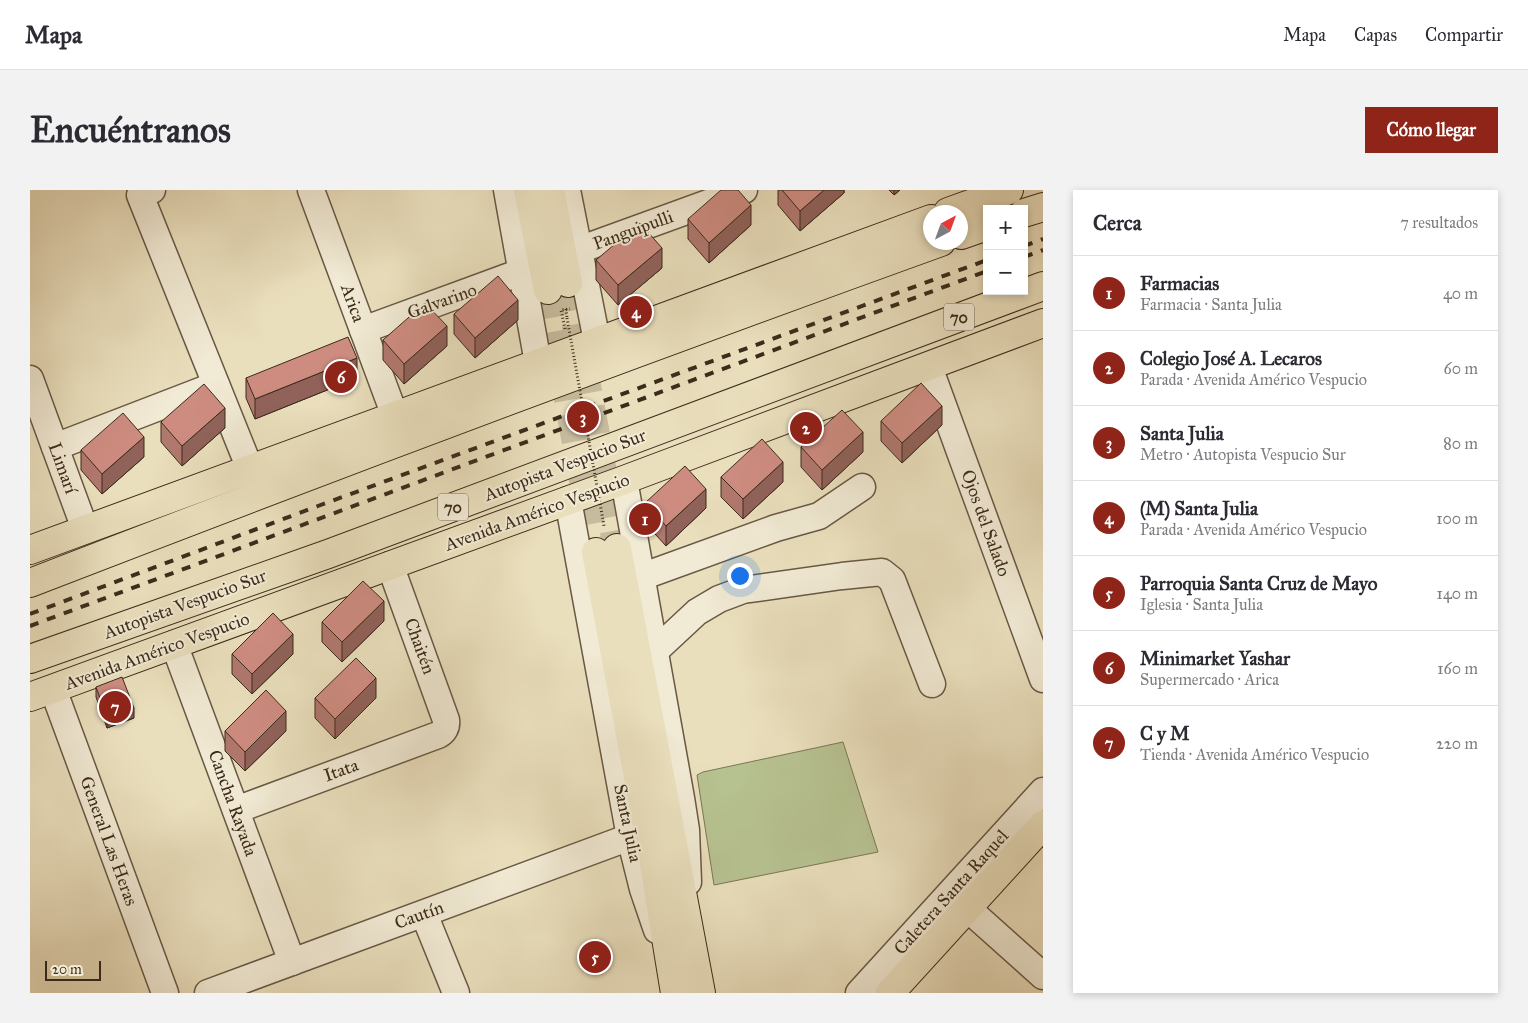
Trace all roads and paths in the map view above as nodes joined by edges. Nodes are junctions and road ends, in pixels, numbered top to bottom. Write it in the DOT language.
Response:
graph roads {
  1 [pos="311,190"];
  2 [pos="507,190"];
  3 [pos="528,190"];
  4 [pos="550,190"];
  5 [pos="567,190"];
  6 [pos="744,190"];
  7 [pos="1009,190"];
  8 [pos="146,192"];
  9 [pos="967,205"];
  10 [pos="1043,206"];
  11 [pos="1028,212"];
  12 [pos="923,221"];
  13 [pos="983,227"];
  14 [pos="968,232"];
  15 [pos="923,249"];
  16 [pos="579,250"];
  17 [pos="522,272"];
  18 [pos="1043,286"];
  19 [pos="561,294"];
  20 [pos="1043,324"];
  21 [pos="362,330"];
  22 [pos="566,337"];
  23 [pos="586,338"];
  24 [pos="538,363"];
  25 [pos="929,367"];
  26 [pos="30,379"];
  27 [pos="216,385"];
  28 [pos="395,416"];
  29 [pos="55,447"];
  30 [pos="250,469"];
  31 [pos="624,480"];
  32 [pos="862,487"];
  33 [pos="568,500"];
  34 [pos="85,530"];
  35 [pos="606,542"];
  36 [pos="30,550"];
  37 [pos="390,565"];
  38 [pos="641,577"];
  39 [pos="30,583"];
  40 [pos="174,644"];
  41 [pos="654,652"];
  42 [pos="30,659"];
  43 [pos="1043,678"];
  44 [pos="932,684"];
  45 [pos="42,693"];
  46 [pos="445,728"];
  47 [pos="1043,791"];
  48 [pos="236,810"];
  49 [pos="1043,824"];
  50 [pos="630,837"];
  51 [pos="967,908"];
  52 [pos="424,914"];
  53 [pos="688,920"];
  54 [pos="292,962"];
  55 [pos="670,964"];
  56 [pos="1043,976"];
  57 [pos="165,993"];
  58 [pos="208,993"];
  59 [pos="456,993"];
  60 [pos="675,993"];
  61 [pos="701,993"];
  62 [pos="859,993"];
  63 [pos="890,993"];
  1 -- 21 [label="street, Arica"];
  2 -- 17 [label="street"];
  3 -- 19 [label="main road"];
  4 -- 19 [label="main road"];
  5 -- 16 [label="street"];
  6 -- 16 [label="street, Panguipulli"];
  7 -- 9 [label="main road"];
  8 -- 27 [label="street"];
  10 -- 11 [label="main road"];
  12 -- 23 [label="main road"];
  13 -- 14 [label="main road"];
  15 -- 39 [label="main road"];
  16 -- 23 [label="street"];
  17 -- 21 [label="street, Galvarino"];
  17 -- 24 [label="street"];
  18 -- 42 [label="main road, Autopista Vespucio Sur / 70"];
  19 -- 22 [label="path"];
  19 -- 23 [label="path"];
  19 -- 35 [label="path, bridge"];
  20 -- 25 [label="main road, Avenida Américo Vespucio"];
  21 -- 28 [label="street, Arica"];
  23 -- 24 [label="main road"];
  24 -- 28 [label="main road"];
  25 -- 31 [label="main road, Avenida Américo Vespucio"];
  25 -- 43 [label="street, Ojos del Salado"];
  26 -- 29 [label="street, Limarí"];
  27 -- 29 [label="street"];
  27 -- 30 [label="street"];
  28 -- 30 [label="main road"];
  29 -- 34 [label="street, Limarí"];
  30 -- 34 [label="main road"];
  31 -- 33 [label="main road, Avenida Américo Vespucio"];
  31 -- 38 [label="street"];
  32 -- 38 [label="street"];
  33 -- 37 [label="main road, Avenida Américo Vespucio"];
  33 -- 50 [label="street, Santa Julia"];
  34 -- 36 [label="main road"];
  35 -- 53 [label="main road"];
  35 -- 55 [label="main road, Santa Julia"];
  37 -- 40 [label="main road, Avenida Américo Vespucio"];
  37 -- 46 [label="street, Chaitén"];
  38 -- 41 [label="street"];
  40 -- 45 [label="main road, Avenida Américo Vespucio"];
  40 -- 48 [label="street, Cancha Rayada"];
  41 -- 44 [label="street"];
  41 -- 53 [label="street"];
  45 -- 57 [label="street, General Las Heras"];
  46 -- 48 [label="street, Itata"];
  47 -- 62 [label="street, Caletera Santa Raquel"];
  48 -- 54 [label="street, Cancha Rayada"];
  49 -- 51 [label="main road"];
  50 -- 52 [label="street, Cautín"];
  50 -- 55 [label="street, Santa Julia"];
  51 -- 56 [label="street"];
  51 -- 63 [label="main road"];
  52 -- 54 [label="street, Cautín"];
  52 -- 59 [label="street"];
  53 -- 61 [label="main road"];
  54 -- 58 [label="street, Cautín"];
  55 -- 60 [label="main road, Santa Julia"];
}
